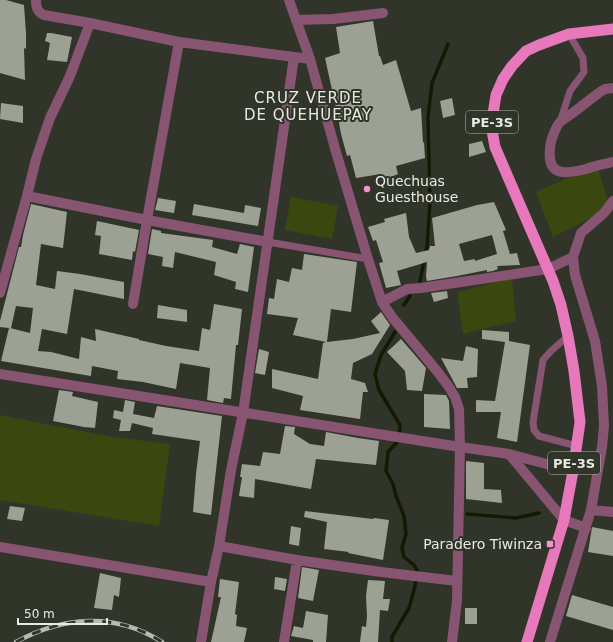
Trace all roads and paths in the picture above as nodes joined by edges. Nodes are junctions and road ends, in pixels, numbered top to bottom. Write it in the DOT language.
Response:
graph roads {
  1 [pos="36,0"];
  2 [pos="289,0"];
  3 [pos="383,13"];
  4 [pos="296,20"];
  5 [pos="90,23"];
  6 [pos="613,29"];
  7 [pos="569,34"];
  8 [pos="179,42"];
  9 [pos="294,57"];
  10 [pos="310,58"];
  11 [pos="613,88"];
  12 [pos="560,122"];
  13 [pos="613,162"];
  14 [pos="27,196"];
  15 [pos="613,201"];
  16 [pos="147,220"];
  17 [pos="268,242"];
  18 [pos="573,257"];
  19 [pos="368,259"];
  20 [pos="548,270"];
  21 [pos="0,290"];
  22 [pos="382,302"];
  23 [pos="133,304"];
  24 [pos="568,336"];
  25 [pos="0,374"];
  26 [pos="243,412"];
  27 [pos="608,427"];
  28 [pos="577,446"];
  29 [pos="460,447"];
  30 [pos="509,454"];
  31 [pos="573,471"];
  32 [pos="591,510"];
  33 [pos="613,512"];
  34 [pos="564,520"];
  35 [pos="586,528"];
  36 [pos="219,546"];
  37 [pos="0,548"];
  38 [pos="297,560"];
  39 [pos="457,581"];
  40 [pos="211,582"];
  41 [pos="201,642"];
  42 [pos="284,642"];
  43 [pos="452,642"];
  44 [pos="526,642"];
  45 [pos="550,642"];
  1 -- 5 [label="street"];
  2 -- 4 [label="street"];
  3 -- 4 [label="street"];
  4 -- 10 [label="street"];
  5 -- 8 [label="street"];
  5 -- 14 [label="street"];
  6 -- 7 [label="highway, PE-3S"];
  7 -- 12 [label="lane"];
  7 -- 20 [label="highway, PE-3S"];
  8 -- 9 [label="street"];
  8 -- 16 [label="street"];
  9 -- 10 [label="street"];
  9 -- 17 [label="street"];
  10 -- 19 [label="street"];
  11 -- 12 [label="street"];
  12 -- 13 [label="street"];
  14 -- 16 [label="street"];
  14 -- 21 [label="street"];
  15 -- 18 [label="street"];
  16 -- 17 [label="street"];
  16 -- 23 [label="street"];
  17 -- 19 [label="lane"];
  17 -- 26 [label="street"];
  18 -- 20 [label="street"];
  18 -- 27 [label="street"];
  19 -- 22 [label="street"];
  20 -- 22 [label="street"];
  20 -- 24 [label="highway, PE-3S"];
  22 -- 29 [label="street"];
  24 -- 28 [label="highway, PE-3S"];
  24 -- 28 [label="lane"];
  25 -- 26 [label="street"];
  26 -- 29 [label="street"];
  26 -- 36 [label="street"];
  27 -- 32 [label="street"];
  28 -- 31 [label="highway, PE-3S"];
  29 -- 30 [label="street"];
  29 -- 39 [label="street"];
  30 -- 31 [label="street"];
  30 -- 34 [label="street"];
  31 -- 34 [label="highway, PE-3S"];
  32 -- 33 [label="street"];
  32 -- 35 [label="street"];
  34 -- 35 [label="street"];
  34 -- 44 [label="highway, PE-3S"];
  35 -- 45 [label="street"];
  36 -- 38 [label="street"];
  36 -- 40 [label="street"];
  37 -- 40 [label="street"];
  38 -- 39 [label="street"];
  38 -- 42 [label="street"];
  39 -- 43 [label="street"];
  40 -- 41 [label="street"];
}
